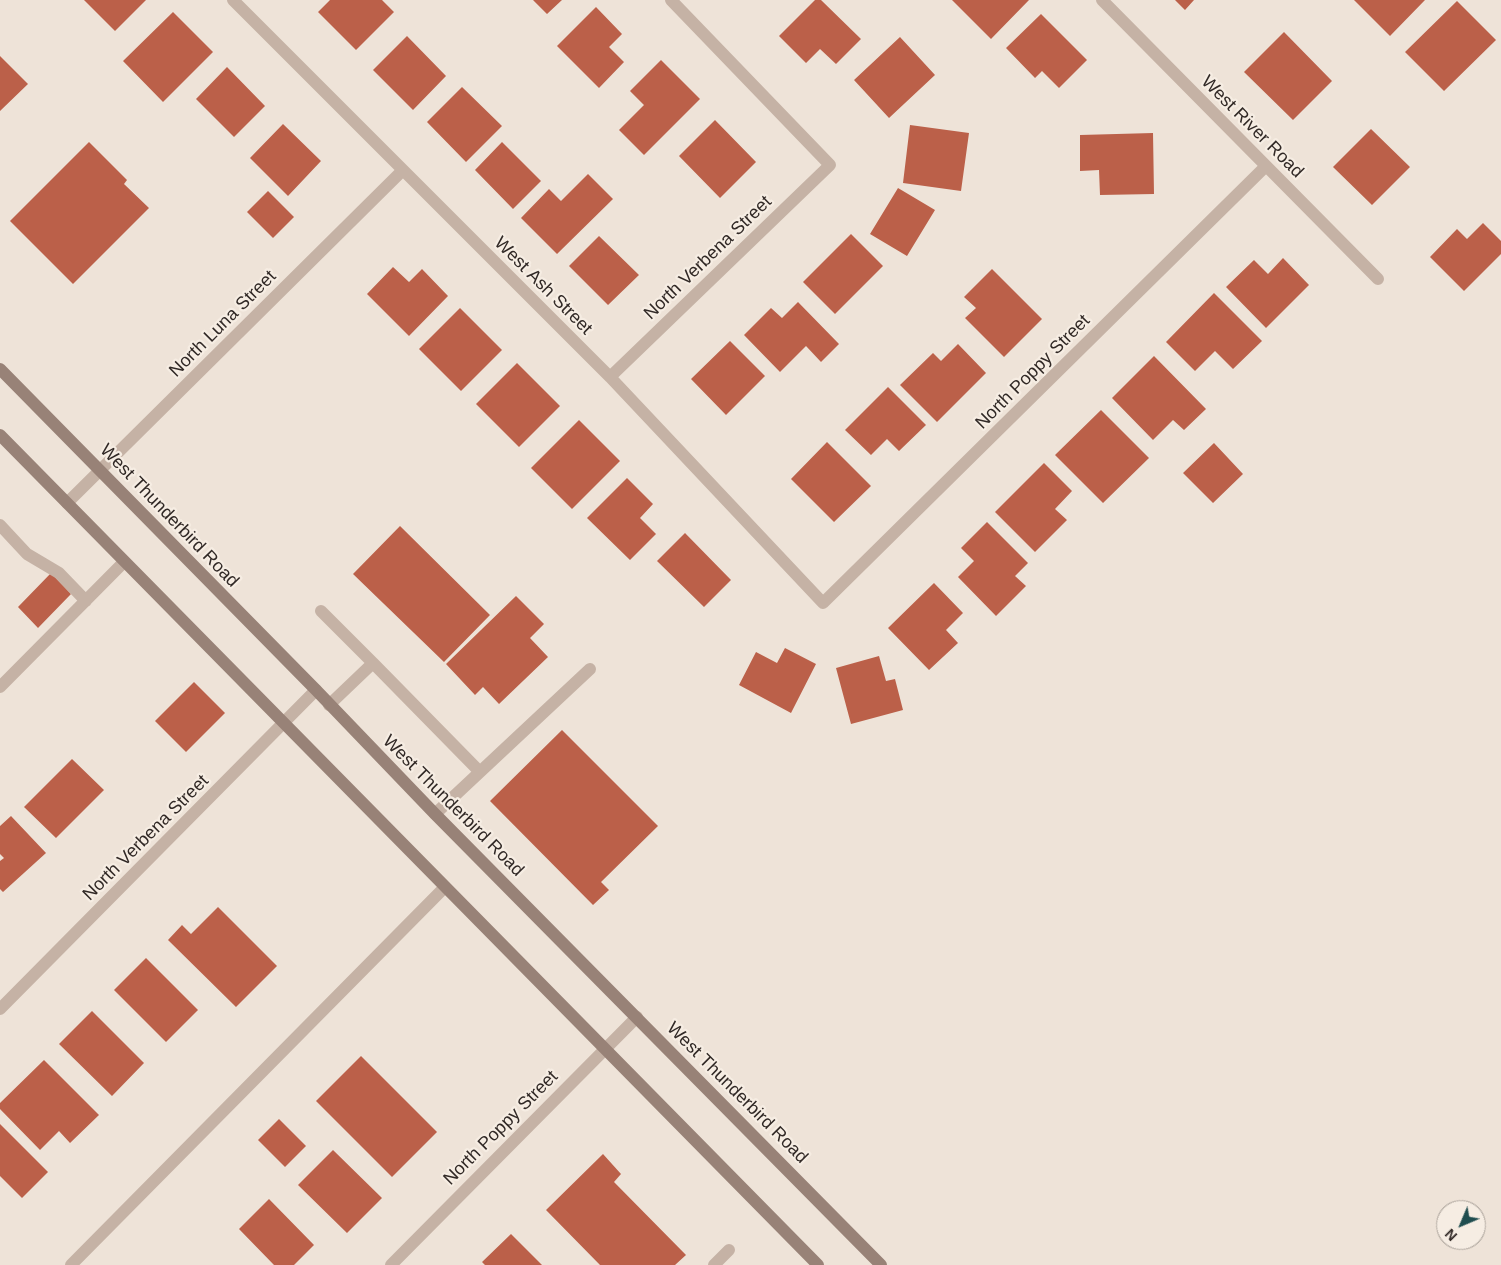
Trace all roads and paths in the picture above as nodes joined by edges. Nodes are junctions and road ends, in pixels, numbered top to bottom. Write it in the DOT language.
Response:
graph roads {
  1 [pos="233,0"];
  2 [pos="671,0"];
  3 [pos="1102,0"];
  4 [pos="1266,166"];
  5 [pos="403,170"];
  6 [pos="1378,279"];
  7 [pos="0,369"];
  8 [pos="610,377"];
  9 [pos="0,434"];
  10 [pos="100,471"];
  11 [pos="67,503"];
  12 [pos="0,525"];
  13 [pos="124,562"];
  14 [pos="86,601"];
  15 [pos="823,602"];
  16 [pos="321,610"];
  17 [pos="373,663"];
  18 [pos="590,669"];
  19 [pos="0,687"];
  20 [pos="316,690"];
  21 [pos="329,705"];
  22 [pos="284,723"];
  23 [pos="480,772"];
  24 [pos="435,814"];
  25 [pos="445,887"];
  26 [pos="0,1010"];
  27 [pos="637,1017"];
  28 [pos="604,1049"];
  29 [pos="729,1250"];
  30 [pos="71,1265"];
  31 [pos="391,1265"];
  32 [pos="714,1265"];
  33 [pos="818,1265"];
  34 [pos="882,1265"];
  1 -- 5 [label="street, West Ash Street"];
  2 -- 8 [label="street, North Verbena Street"];
  3 -- 4 [label="street, West River Road"];
  4 -- 6 [label="street, West River Road"];
  4 -- 15 [label="street, North Poppy Street"];
  5 -- 8 [label="street, West Ash Street"];
  5 -- 10 [label="street, North Luna Street"];
  7 -- 10 [label="main road, West Thunderbird Road"];
  8 -- 15 [label="street, West Ash Street"];
  9 -- 11 [label="main road"];
  10 -- 11 [label="street, North Luna Street"];
  10 -- 20 [label="main road, West Thunderbird Road"];
  11 -- 13 [label="main road"];
  12 -- 14 [label="street"];
  13 -- 14 [label="street"];
  13 -- 22 [label="main road"];
  14 -- 19 [label="street"];
  16 -- 17 [label="street"];
  17 -- 21 [label="street"];
  17 -- 23 [label="street"];
  18 -- 23 [label="street"];
  20 -- 21 [label="main road, West Thunderbird Road"];
  20 -- 22 [label="street, North Verbena Street"];
  21 -- 24 [label="main road, West Thunderbird Road"];
  22 -- 25 [label="main road"];
  22 -- 26 [label="street, North Verbena Street"];
  23 -- 24 [label="street"];
  24 -- 27 [label="main road, West Thunderbird Road"];
  25 -- 28 [label="main road"];
  25 -- 30 [label="street"];
  27 -- 28 [label="street, North Poppy Street"];
  27 -- 34 [label="main road, West Thunderbird Road"];
  28 -- 31 [label="street, North Poppy Street"];
  28 -- 33 [label="main road"];
  29 -- 32 [label="street"];
}
